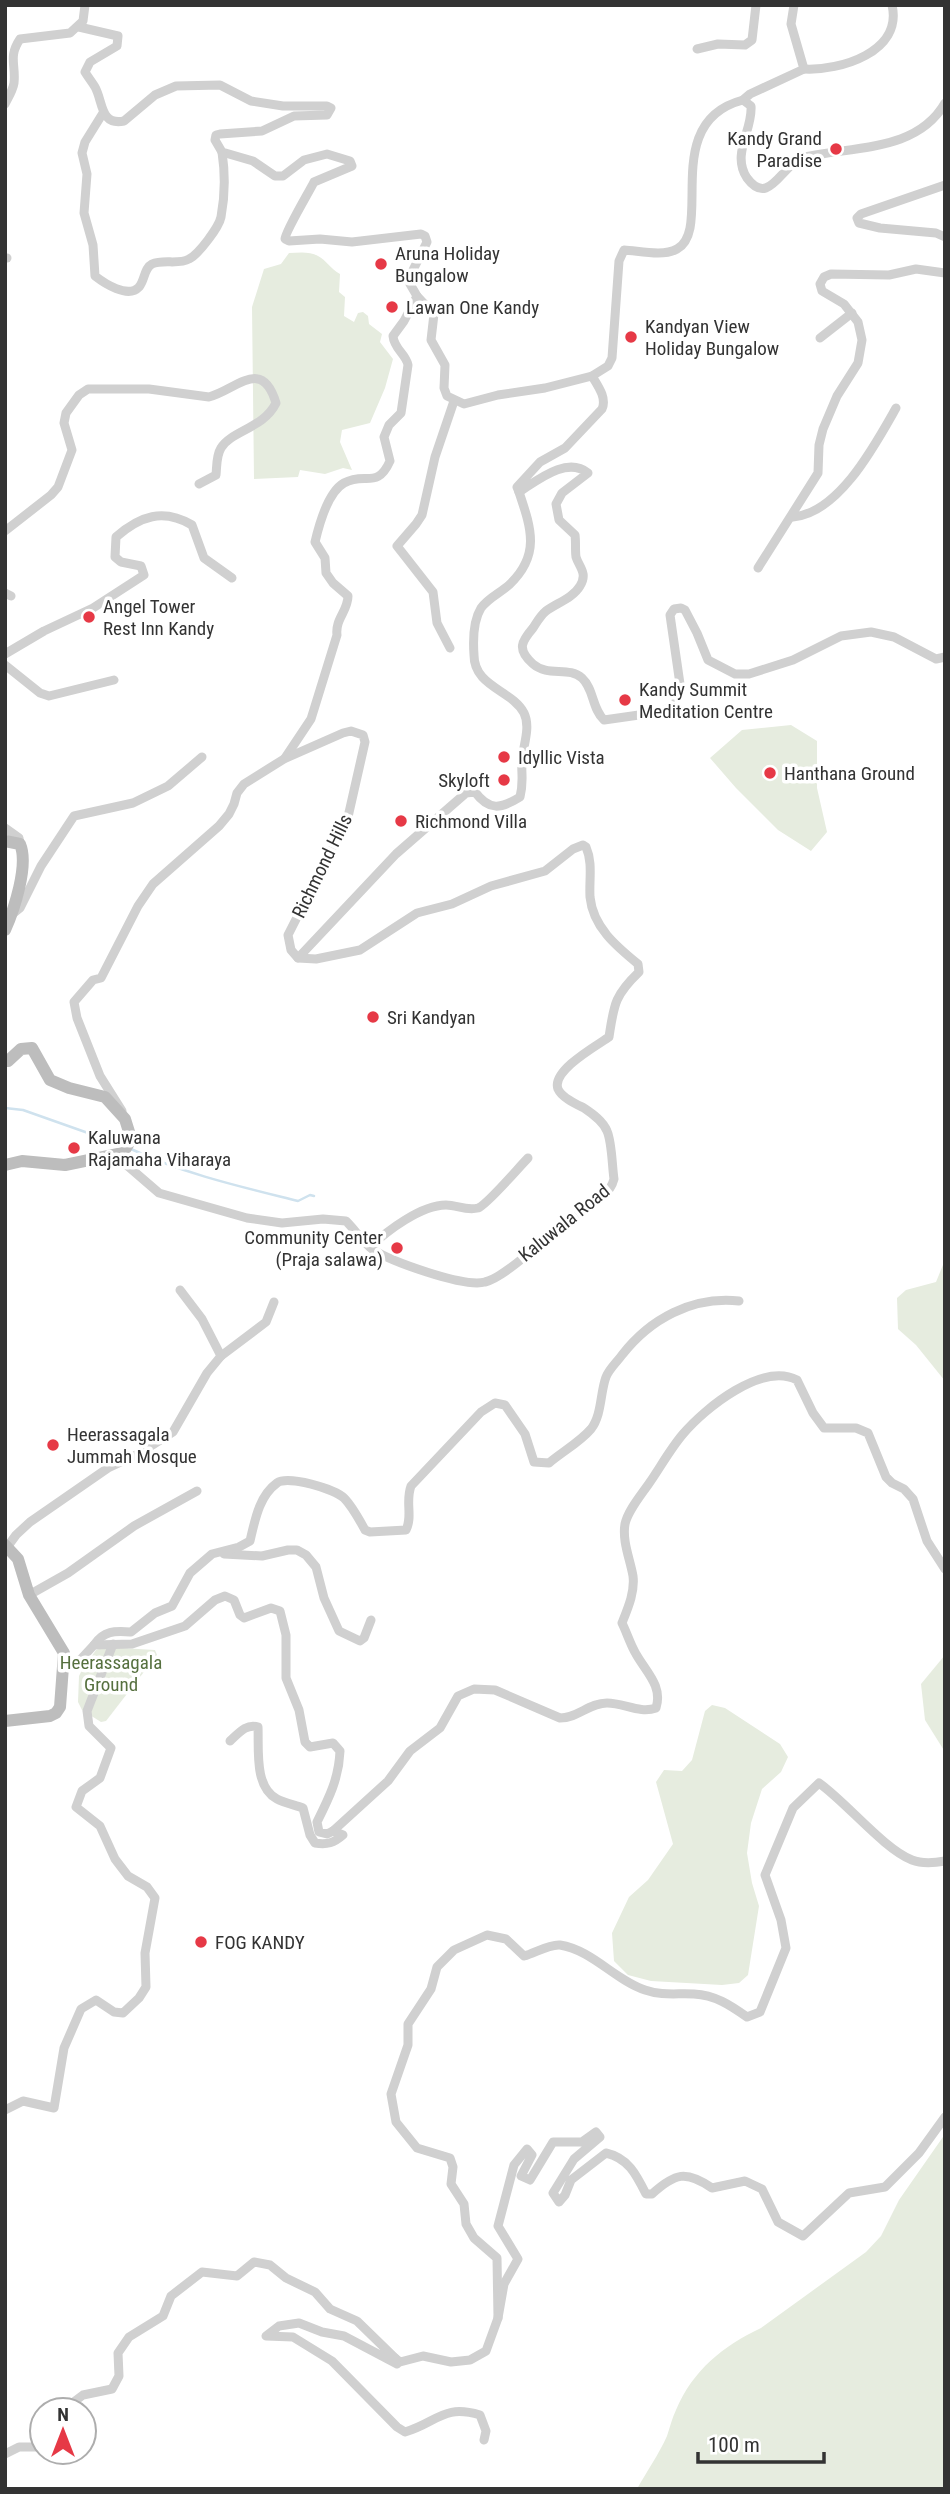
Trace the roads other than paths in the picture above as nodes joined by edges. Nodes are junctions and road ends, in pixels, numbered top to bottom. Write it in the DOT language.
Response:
graph roads {
  1 [pos="85,5"];
  2 [pos="757,5"];
  3 [pos="794,5"];
  4 [pos="892,5"];
  5 [pos="79,27"];
  6 [pos="697,49"];
  7 [pos="804,69"];
  8 [pos="5,78"];
  9 [pos="14,84"];
  10 [pos="743,100"];
  11 [pos="945,103"];
  12 [pos="5,104"];
  13 [pos="103,113"];
  14 [pos="222,152"];
  15 [pos="945,185"];
  16 [pos="945,237"];
  17 [pos="945,273"];
  18 [pos="417,296"];
  19 [pos="852,313"];
  20 [pos="820,338"];
  21 [pos="592,376"];
  22 [pos="454,401"];
  23 [pos="896,408"];
  24 [pos="199,484"];
  25 [pos="519,492"];
  26 [pos="793,517"];
  27 [pos="5,530"];
  28 [pos="758,568"];
  29 [pos="232,578"];
  30 [pos="450,648"];
  31 [pos="5,654"];
  32 [pos="945,657"];
  33 [pos="5,665"];
  34 [pos="114,680"];
  35 [pos="202,757"];
  36 [pos="284,759"];
  37 [pos="5,828"];
  38 [pos="5,841"];
  39 [pos="20,844"];
  40 [pos="7,923"];
  41 [pos="298,958"];
  42 [pos="5,1060"];
  43 [pos="125,1119"];
  44 [pos="122,1151"];
  45 [pos="528,1157"];
  46 [pos="5,1165"];
  47 [pos="370,1247"];
  48 [pos="180,1290"];
  49 [pos="739,1301"];
  50 [pos="274,1302"];
  51 [pos="221,1356"];
  52 [pos="197,1491"];
  53 [pos="7,1546"];
  54 [pos="212,1553"];
  55 [pos="945,1569"];
  56 [pos="29,1595"];
  57 [pos="371,1620"];
  58 [pos="113,1644"];
  59 [pos="94,1645"];
  60 [pos="63,1670"];
  61 [pos="5,1721"];
  62 [pos="230,1741"];
  63 [pos="333,1831"];
  64 [pos="945,1861"];
  65 [pos="5,2110"];
  66 [pos="945,2117"];
  67 [pos="498,2318"];
  68 [pos="395,2358"];
  69 [pos="82,2396"];
  70 [pos="484,2440"];
  71 [pos="28,2447"];
  72 [pos="5,2454"];
  1 -- 5 [label="street"];
  2 -- 6 [label="street"];
  3 -- 7 [label="street"];
  4 -- 7 [label="street"];
  5 -- 9 [label="street"];
  5 -- 13 [label="street"];
  7 -- 10 [label="street"];
  8 -- 9 [label="street"];
  9 -- 12 [label="street"];
  10 -- 11 [label="street"];
  10 -- 21 [label="street"];
  13 -- 14 [label="street"];
  13 -- 14 [label="street"];
  14 -- 18 [label="street"];
  15 -- 16 [label="street"];
  17 -- 19 [label="street"];
  18 -- 22 [label="street"];
  18 -- 36 [label="street"];
  19 -- 20 [label="street"];
  19 -- 26 [label="street"];
  21 -- 22 [label="street"];
  21 -- 25 [label="street"];
  22 -- 30 [label="street"];
  23 -- 26 [label="street"];
  24 -- 27 [label="street"];
  25 -- 32 [label="street"];
  25 -- 41 [label="street"];
  26 -- 28 [label="street"];
  29 -- 31 [label="street"];
  33 -- 34 [label="street"];
  35 -- 40 [label="street"];
  36 -- 41 [label="street, Richmond Hills"];
  36 -- 43 [label="street, Richmond Hills"];
  37 -- 39 [label="street"];
  38 -- 39 [label="street"];
  39 -- 40 [label="street"];
  41 -- 47 [label="street, Kaluwala Road"];
  42 -- 43 [label="street"];
  43 -- 44 [label="street"];
  44 -- 46 [label="street"];
  44 -- 47 [label="street, Kaluwala Road"];
  45 -- 47 [label="street"];
  48 -- 51 [label="street"];
  49 -- 54 [label="street"];
  50 -- 51 [label="street"];
  51 -- 53 [label="street"];
  52 -- 56 [label="street"];
  53 -- 56 [label="street"];
  54 -- 57 [label="street"];
  54 -- 59 [label="street"];
  55 -- 63 [label="street"];
  56 -- 60 [label="street"];
  58 -- 59 [label="street"];
  58 -- 63 [label="street"];
  58 -- 65 [label="street"];
  59 -- 60 [label="street"];
  60 -- 61 [label="street"];
  62 -- 63 [label="street"];
  64 -- 67 [label="street"];
  66 -- 67 [label="street"];
  67 -- 68 [label="street"];
  68 -- 69 [label="street"];
  68 -- 70 [label="street"];
  71 -- 72 [label="street"];
}
